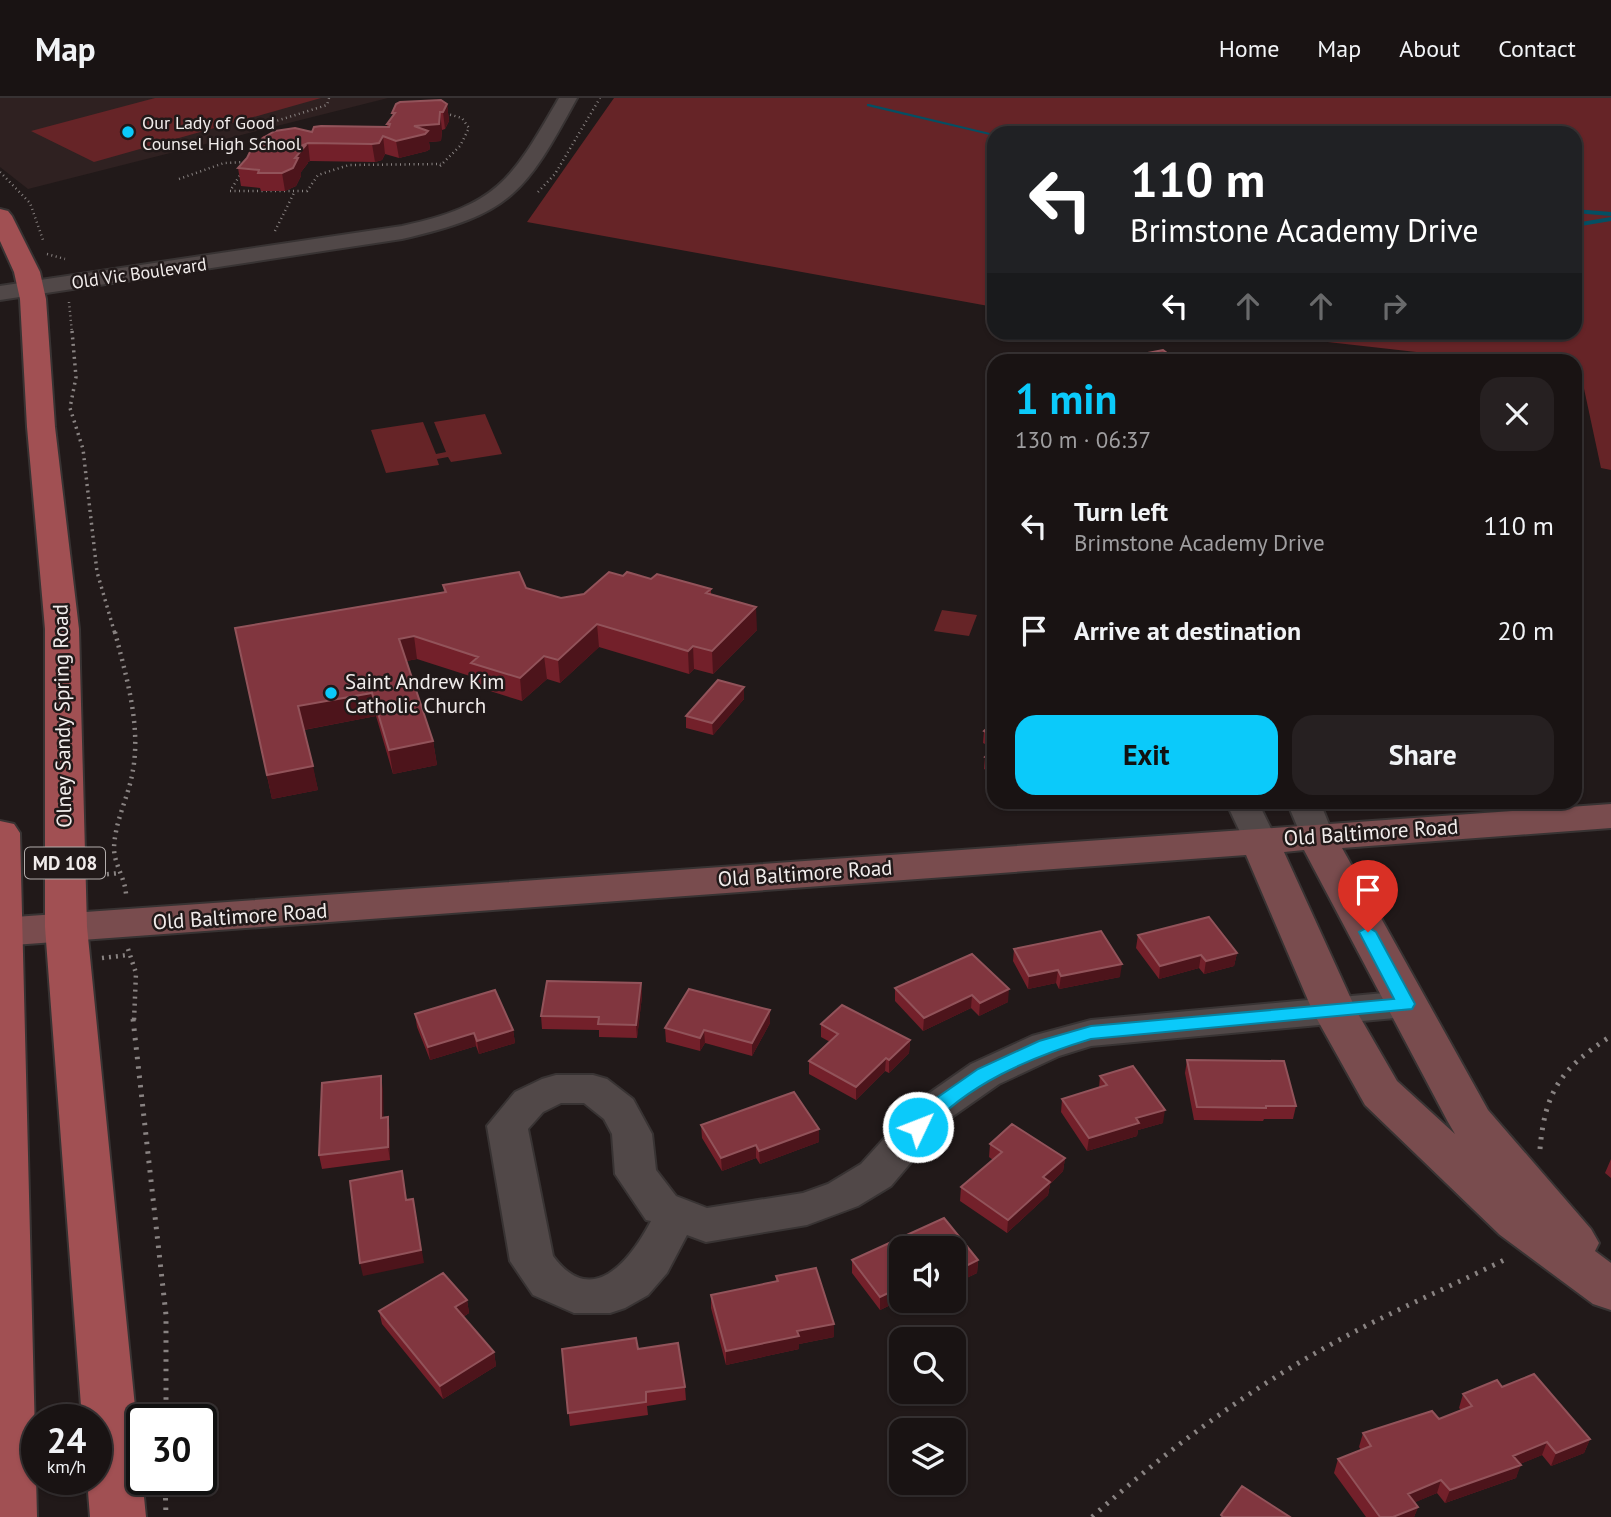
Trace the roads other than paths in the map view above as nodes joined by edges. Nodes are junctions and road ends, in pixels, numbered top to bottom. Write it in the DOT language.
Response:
graph roads {
  1 [pos="568,98"];
  2 [pos="0,216"];
  3 [pos="41,275"];
  4 [pos="1611,816"];
  5 [pos="1310,819"];
  6 [pos="1250,820"];
  7 [pos="0,833"];
  8 [pos="65,927"];
  9 [pos="1,932"];
  10 [pos="1406,1004"];
  11 [pos="1335,1012"];
  12 [pos="676,1214"];
  13 [pos="1611,1283"];
  14 [pos="1611,1290"];
  15 [pos="9,1517"];
  16 [pos="118,1517"];
  1 -- 3 [label="street, Old Vic Boulevard"];
  2 -- 3 [label="main road, Olney Sandy Spring Road / MD 108"];
  3 -- 8 [label="main road, Olney Sandy Spring Road / MD 108"];
  4 -- 5 [label="street, Old Baltimore Road"];
  5 -- 6 [label="street, Old Baltimore Road"];
  5 -- 10 [label="street"];
  6 -- 8 [label="street, Old Baltimore Road"];
  6 -- 11 [label="street"];
  7 -- 9 [label="main road, MD 108"];
  8 -- 9 [label="street, Old Baltimore Road"];
  8 -- 16 [label="main road, Olney Sandy Spring Road / MD 108"];
  9 -- 15 [label="main road, MD 108"];
  10 -- 11 [label="street"];
  10 -- 13 [label="street"];
  11 -- 12 [label="street"];
  11 -- 14 [label="street"];
  12 -- 12 [label="street"];
}
